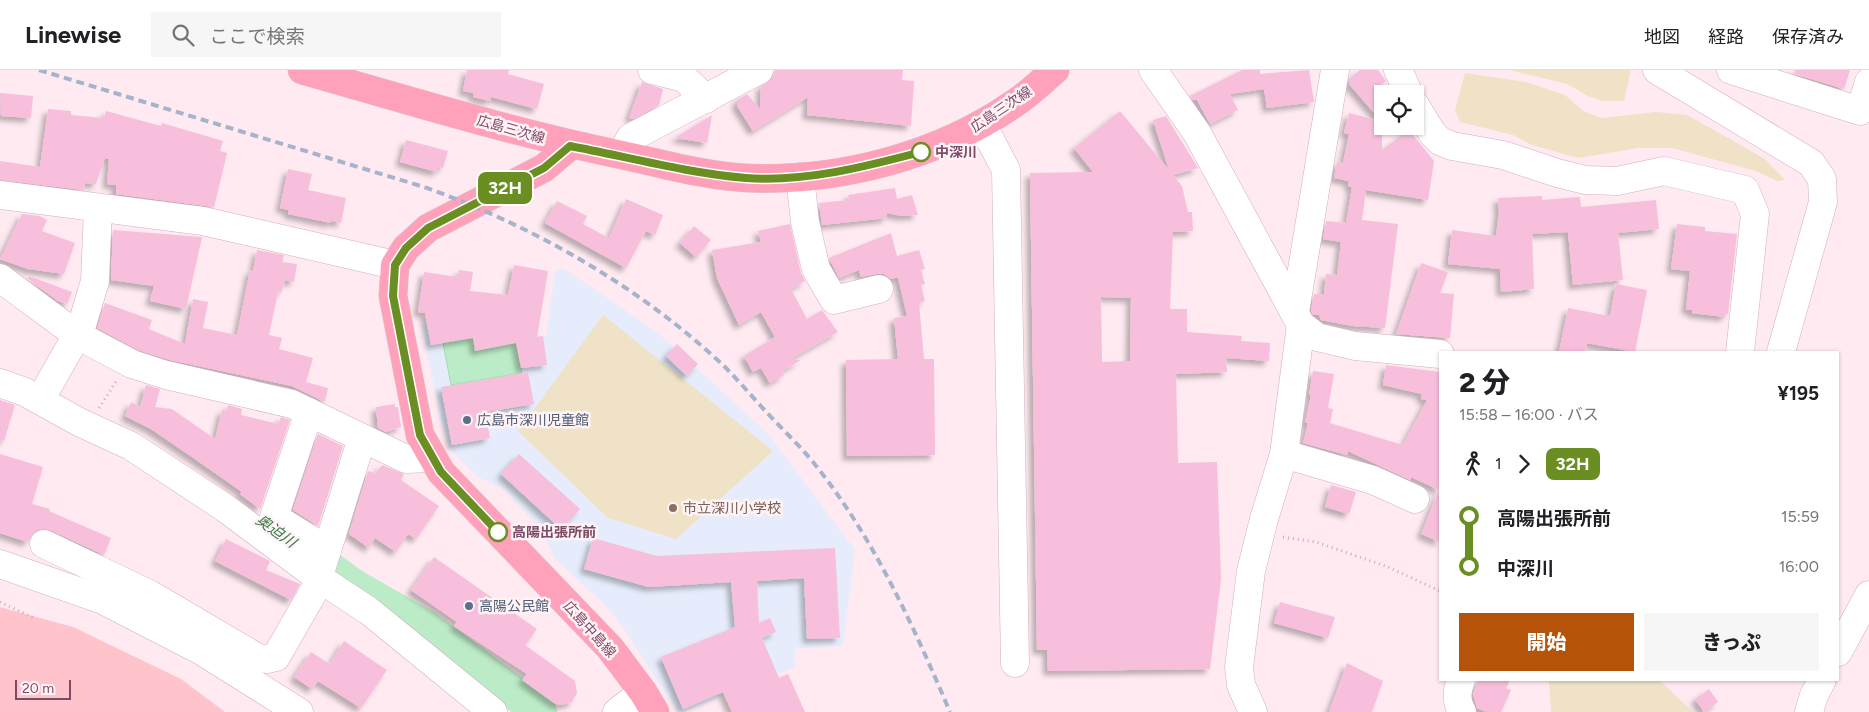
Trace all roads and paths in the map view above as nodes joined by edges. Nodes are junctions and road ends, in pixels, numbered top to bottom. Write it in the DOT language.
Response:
graph roads {
  1 [pos="302,70"];
  2 [pos="652,70"];
  3 [pos="1055,70"];
  4 [pos="1153,70"];
  5 [pos="1335,70"];
  6 [pos="1398,70"];
  7 [pos="1657,70"];
  8 [pos="1731,70"];
  9 [pos="752,72"];
  10 [pos="1869,82"];
  11 [pos="1405,85"];
  12 [pos="706,99"];
  13 [pos="1424,120"];
  14 [pos="982,124"];
  15 [pos="570,146"];
  16 [pos="622,156"];
  17 [pos="800,177"];
  18 [pos="0,195"];
  19 [pos="98,208"];
  20 [pos="395,265"];
  21 [pos="0,278"];
  22 [pos="879,289"];
  23 [pos="1298,318"];
  24 [pos="77,335"];
  25 [pos="1740,351"];
  26 [pos="1781,351"];
  27 [pos="1439,354"];
  28 [pos="128,362"];
  29 [pos="0,383"];
  30 [pos="40,400"];
  31 [pos="309,412"];
  32 [pos="97,424"];
  33 [pos="362,438"];
  34 [pos="1284,454"];
  35 [pos="432,458"];
  36 [pos="1415,499"];
  37 [pos="1258,540"];
  38 [pos="44,544"];
  39 [pos="0,564"];
  40 [pos="323,564"];
  41 [pos="1439,590"];
  42 [pos="1869,595"];
  43 [pos="0,602"];
  44 [pos="36,619"];
  45 [pos="1839,650"];
  46 [pos="1015,663"];
  47 [pos="1462,681"];
  48 [pos="1821,681"];
  49 [pos="649,702"];
  50 [pos="299,712"];
  51 [pos="493,712"];
  52 [pos="617,712"];
  53 [pos="1253,712"];
  54 [pos="1462,712"];
  55 [pos="1809,712"];
  1 -- 15 [label="main road, 広島三次線"];
  2 -- 12 [label="street"];
  3 -- 14 [label="main road, 広島三次線"];
  4 -- 23 [label="street"];
  5 -- 23 [label="street"];
  6 -- 11 [label="street"];
  7 -- 26 [label="street"];
  8 -- 10 [label="street"];
  9 -- 12 [label="street"];
  12 -- 16 [label="street"];
  13 -- 25 [label="street"];
  14 -- 17 [label="main road, 広島三次線"];
  14 -- 46 [label="street"];
  15 -- 16 [label="main road, 広島三次線"];
  15 -- 20 [label="main road"];
  16 -- 17 [label="main road, 広島三次線"];
  17 -- 22 [label="street"];
  18 -- 19 [label="street"];
  19 -- 20 [label="street"];
  19 -- 24 [label="street"];
  20 -- 35 [label="main road, 広島中島線"];
  21 -- 24 [label="street"];
  23 -- 27 [label="street"];
  23 -- 34 [label="street"];
  24 -- 28 [label="street"];
  24 -- 30 [label="street"];
  28 -- 31 [label="street"];
  28 -- 32 [label="path"];
  29 -- 30 [label="street"];
  30 -- 32 [label="street"];
  31 -- 33 [label="street"];
  31 -- 40 [label="street"];
  32 -- 40 [label="street"];
  33 -- 35 [label="street"];
  33 -- 40 [label="street"];
  34 -- 36 [label="street"];
  34 -- 37 [label="street"];
  35 -- 49 [label="main road, 広島中島線"];
  37 -- 41 [label="path"];
  37 -- 53 [label="street"];
  38 -- 40 [label="street"];
  39 -- 50 [label="street"];
  40 -- 51 [label="street"];
  42 -- 45 [label="street"];
  43 -- 44 [label="path"];
  47 -- 54 [label="street"];
  48 -- 55 [label="street"];
  49 -- 52 [label="street"];
}
